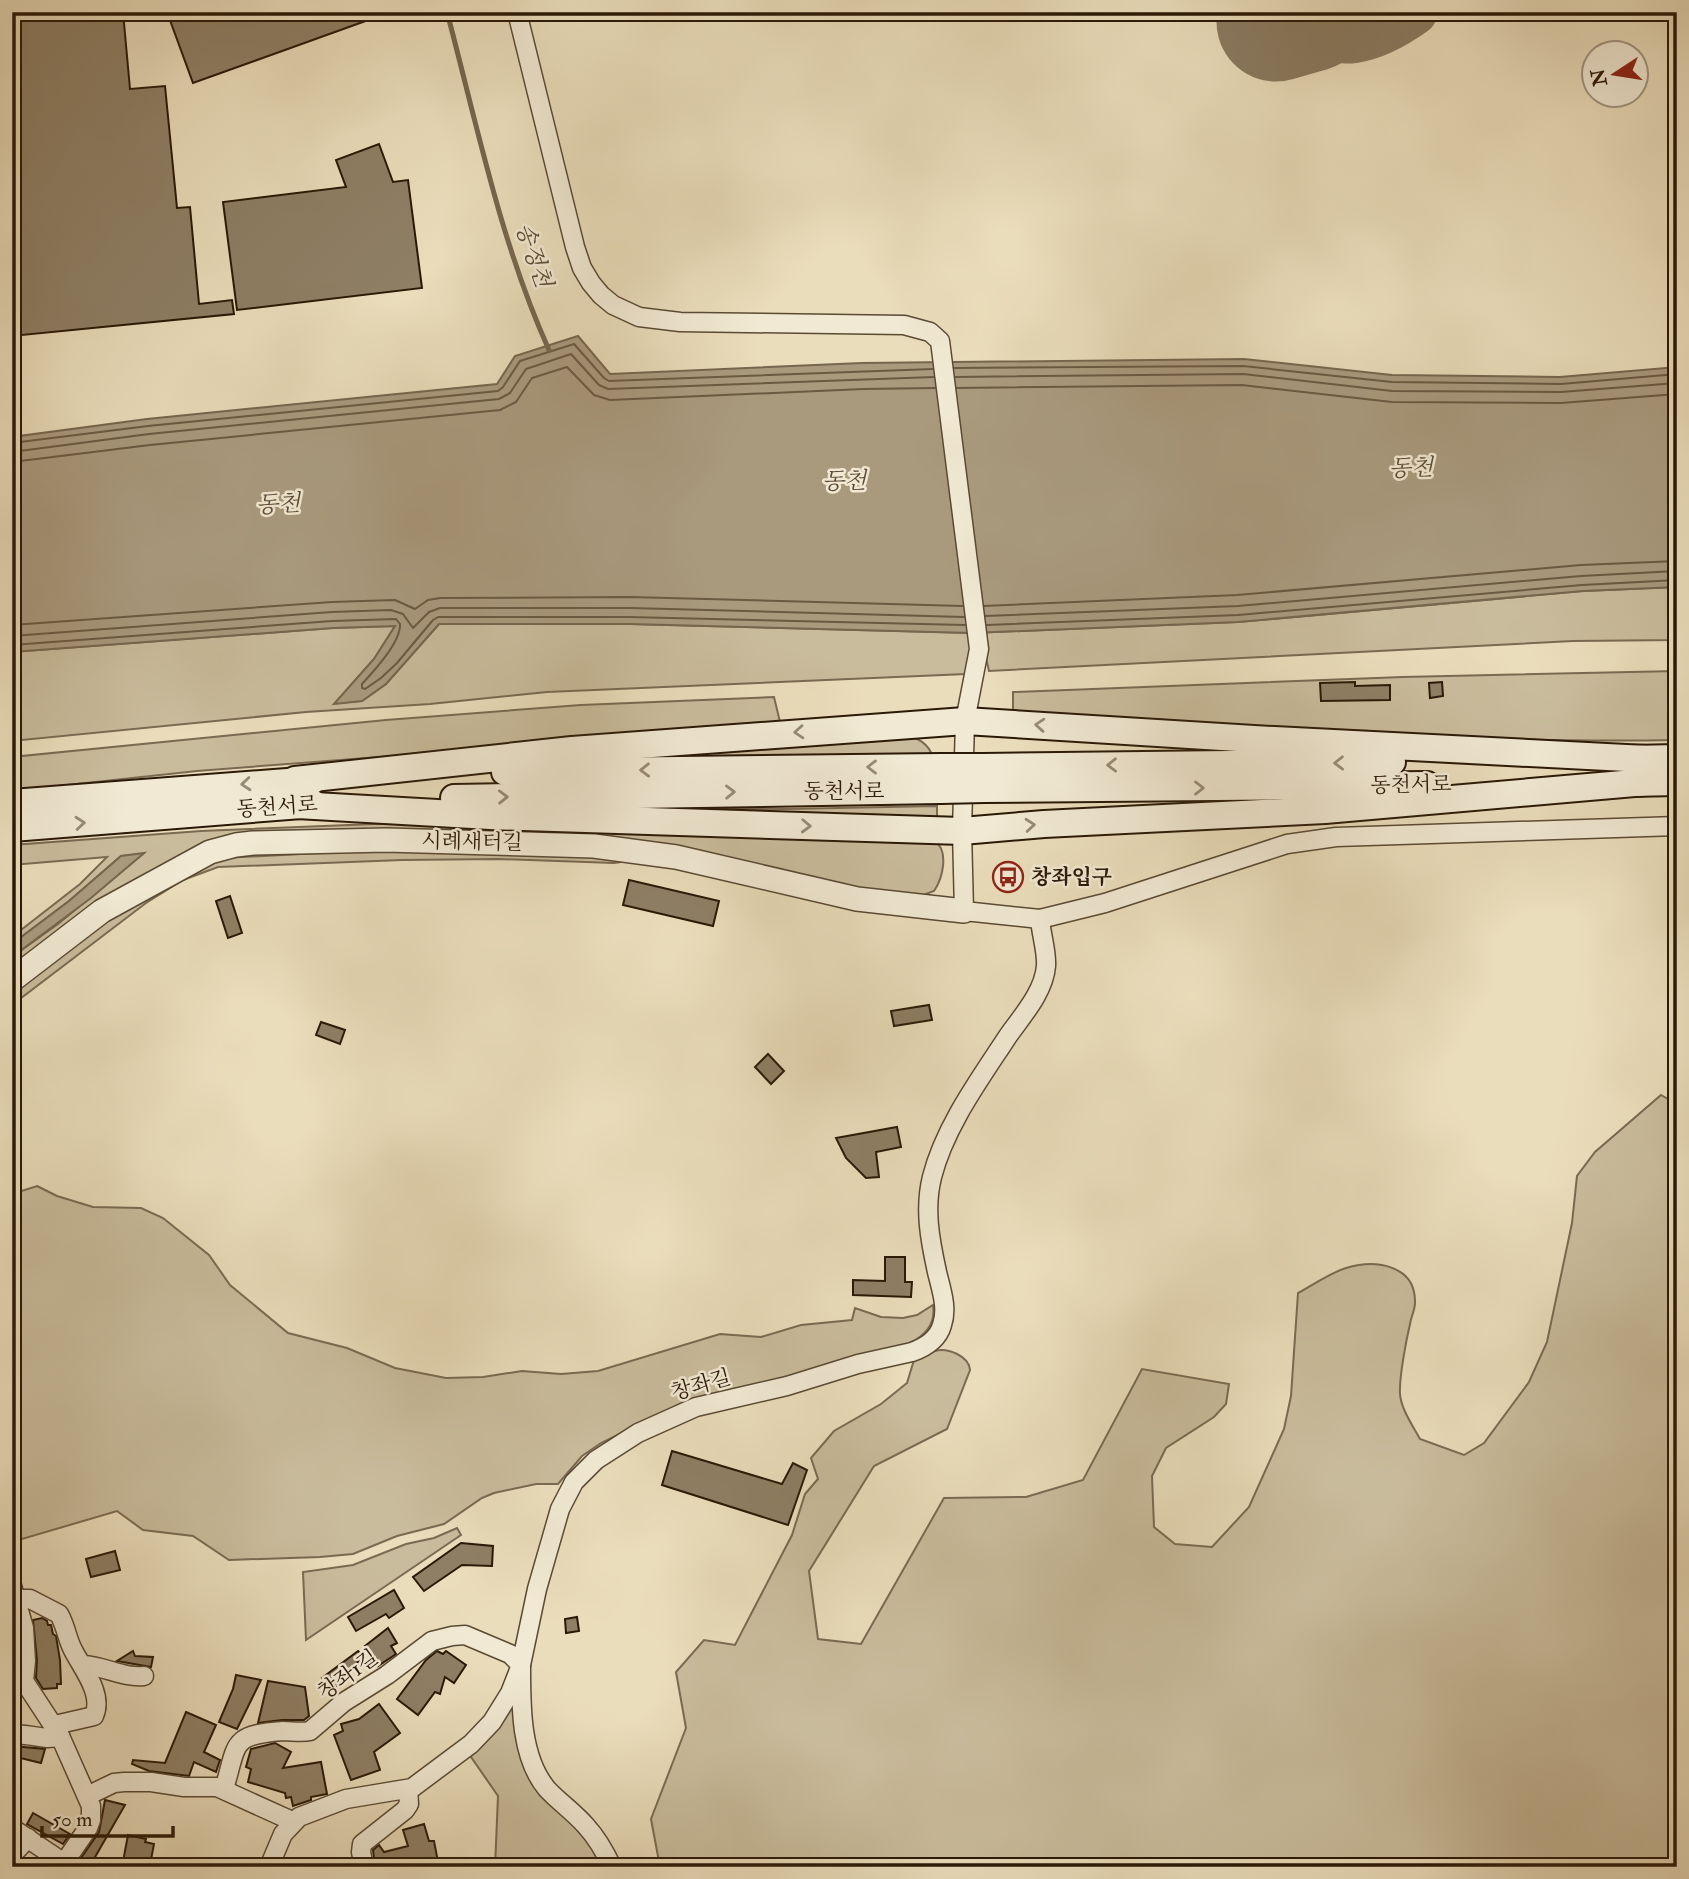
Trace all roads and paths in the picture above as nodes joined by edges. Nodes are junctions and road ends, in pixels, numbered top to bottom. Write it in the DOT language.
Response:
graph roads {
  1 [pos="517,12"];
  2 [pos="965,720"];
  3 [pos="1677,758"];
  4 [pos="1646,771"];
  5 [pos="1677,782"];
  6 [pos="296,793"];
  7 [pos="12,803"];
  8 [pos="1677,826"];
  9 [pos="12,828"];
  10 [pos="962,831"];
  11 [pos="964,911"];
  12 [pos="1040,919"];
  13 [pos="12,980"];
  14 [pos="15,1592"];
  15 [pos="83,1665"];
  16 [pos="521,1665"];
  17 [pos="144,1676"];
  18 [pos="58,1730"];
  19 [pos="12,1735"];
  20 [pos="224,1788"];
  21 [pos="408,1790"];
  22 [pos="87,1796"];
  23 [pos="292,1821"];
  24 [pos="12,1828"];
  25 [pos="28,1838"];
  26 [pos="12,1855"];
  27 [pos="67,1865"];
  28 [pos="270,1867"];
  29 [pos="364,1867"];
  30 [pos="612,1867"];
  1 -- 2 [label="street"];
  4 -- 2 [label="main road, one-way"];
  2 -- 6 [label="main road, one-way"];
  2 -- 10 [label="street"];
  3 -- 4 [label="main road, 동천서로"];
  4 -- 5 [label="main road, 동천서로"];
  4 -- 6 [label="main road, 동천서로, bridge"];
  10 -- 4 [label="main road, one-way"];
  6 -- 7 [label="main road, 동천서로, one-way"];
  9 -- 6 [label="main road, 동천서로, one-way"];
  6 -- 10 [label="main road, one-way"];
  8 -- 12 [label="street"];
  10 -- 11 [label="street"];
  11 -- 12 [label="street"];
  11 -- 13 [label="street, 시례새터길"];
  12 -- 16 [label="street, 창좌길"];
  14 -- 15 [label="street"];
  14 -- 18 [label="street"];
  15 -- 17 [label="street"];
  15 -- 18 [label="street"];
  16 -- 20 [label="street, 창좌1길"];
  16 -- 21 [label="street, 창좌길"];
  16 -- 30 [label="street"];
  18 -- 19 [label="street"];
  18 -- 22 [label="street"];
  20 -- 22 [label="street"];
  20 -- 23 [label="street"];
  21 -- 23 [label="street, 창좌길"];
  21 -- 29 [label="street"];
  22 -- 27 [label="street"];
  23 -- 28 [label="street"];
  24 -- 25 [label="street"];
  25 -- 26 [label="street"];
  25 -- 27 [label="street"];
}
